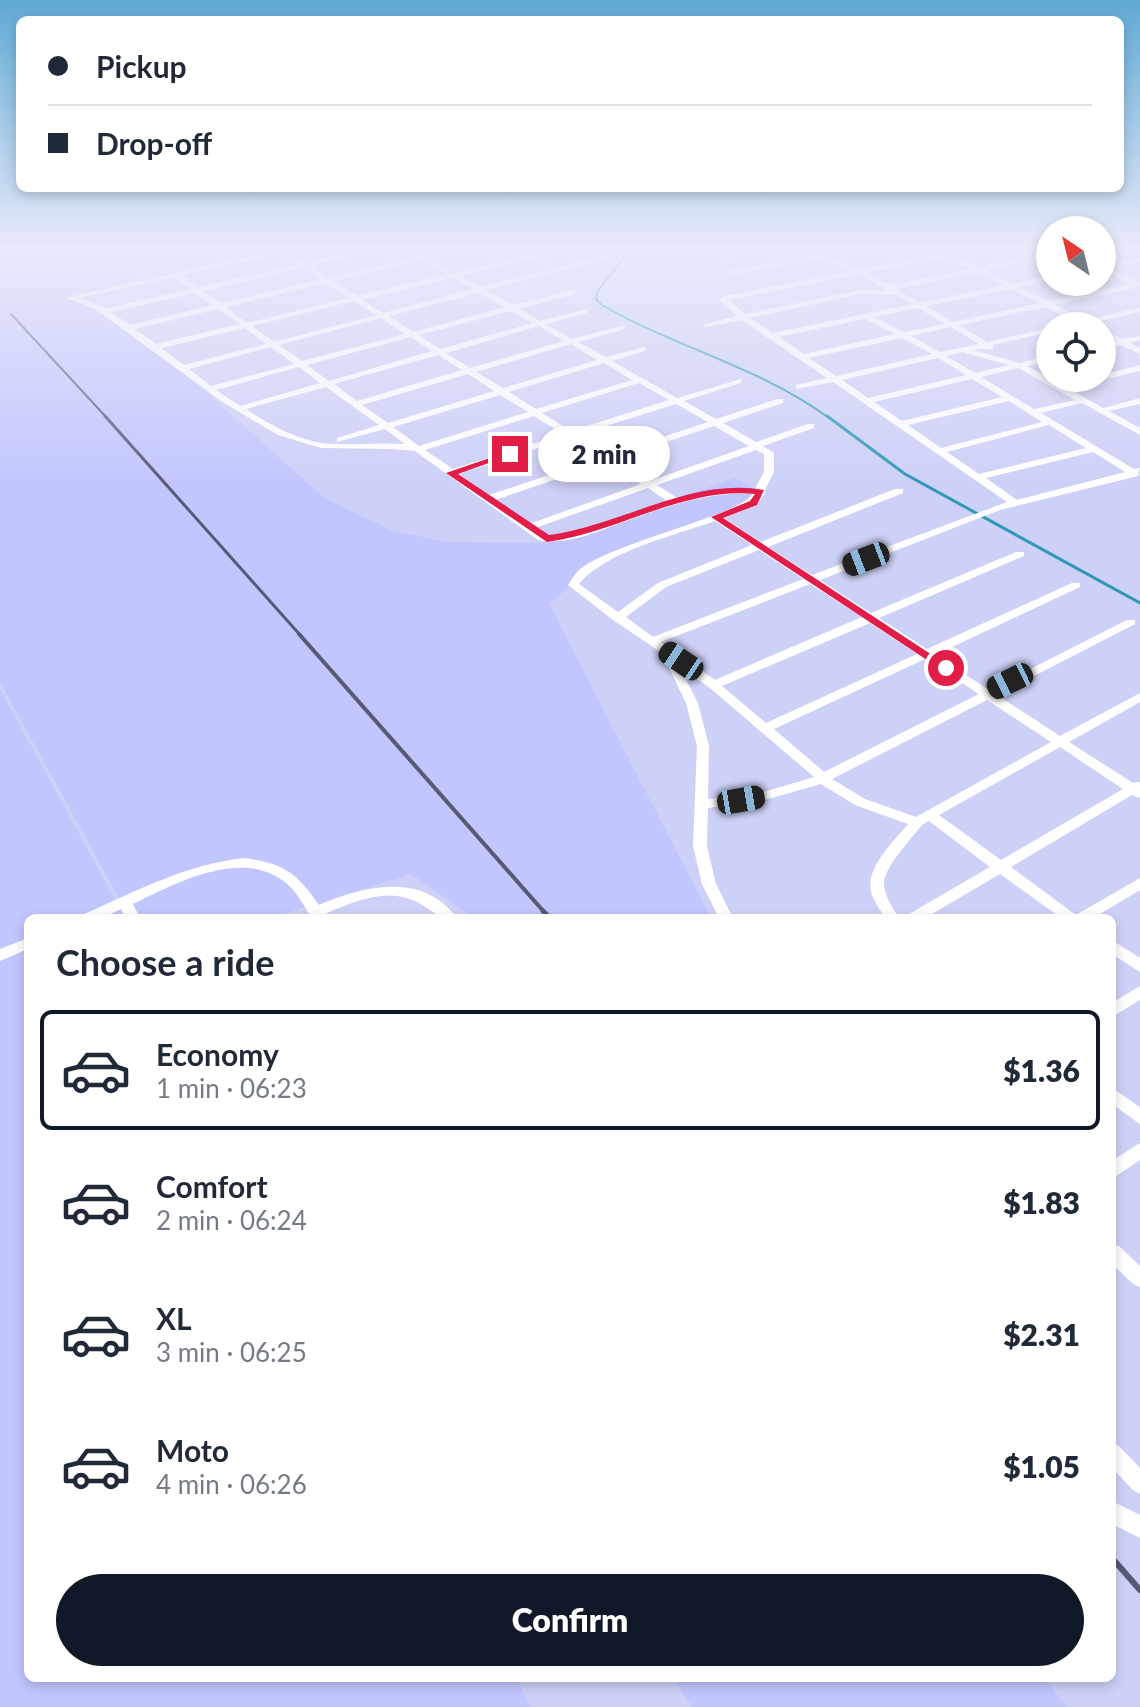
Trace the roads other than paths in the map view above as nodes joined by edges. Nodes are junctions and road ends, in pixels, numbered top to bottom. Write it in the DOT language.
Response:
graph roads {
  1 [pos="124,326"];
  2 [pos="137,326"];
  3 [pos="242,326"];
  4 [pos="246,326"];
  5 [pos="346,326"];
  6 [pos="396,326"];
  7 [pos="440,326"];
  8 [pos="531,326"];
  9 [pos="545,326"];
  10 [pos="757,326"];
  11 [pos="821,326"];
  12 [pos="886,326"];
  13 [pos="942,326"];
  14 [pos="953,326"];
  15 [pos="622,327"];
  16 [pos="127,328"];
  17 [pos="1036,333"];
  18 [pos="409,334"];
  19 [pos="903,334"];
  20 [pos="772,336"];
  21 [pos="1140,338"];
  22 [pos="1116,339"];
  23 [pos="572,341"];
  24 [pos="1122,342"];
  25 [pos="919,343"];
  26 [pos="1116,343"];
  27 [pos="986,344"];
  28 [pos="273,345"];
  29 [pos="156,347"];
  30 [pos="642,349"];
  31 [pos="958,350"];
  32 [pos="1140,351"];
  33 [pos="438,352"];
  34 [pos="938,355"];
  35 [pos="993,356"];
  36 [pos="802,357"];
  37 [pos="606,360"];
  38 [pos="1036,361"];
  39 [pos="298,363"];
  40 [pos="1019,365"];
  41 [pos="184,368"];
  42 [pos="1140,368"];
  43 [pos="468,371"];
  44 [pos="1036,374"];
  45 [pos="1116,374"];
  46 [pos="974,376"];
  47 [pos="834,379"];
  48 [pos="640,380"];
  49 [pos="738,381"];
  50 [pos="326,383"];
  51 [pos="799,387"];
  52 [pos="212,388"];
  53 [pos="501,392"];
  54 [pos="1071,392"];
  55 [pos="1011,398"];
  56 [pos="1085,400"];
  57 [pos="677,401"];
  58 [pos="780,401"];
  59 [pos="866,401"];
  60 [pos="1140,401"];
  61 [pos="355,404"];
  62 [pos="241,408"];
  63 [pos="1104,410"];
  64 [pos="1033,412"];
  65 [pos="533,413"];
  66 [pos="1051,422"];
  67 [pos="716,423"];
  68 [pos="901,424"];
  69 [pos="386,426"];
  70 [pos="811,426"];
  71 [pos="1140,432"];
  72 [pos="568,435"];
  73 [pos="324,445"];
  74 [pos="757,446"];
  75 [pos="418,449"];
  76 [pos="1095,449"];
  77 [pos="940,451"];
  78 [pos="607,459"];
  79 [pos="451,473"];
  80 [pos="1138,473"];
  81 [pos="978,477"];
  82 [pos="649,485"];
  83 [pos="899,491"];
  84 [pos="761,492"];
  85 [pos="487,499"];
  86 [pos="676,502"];
  87 [pos="1014,502"];
  88 [pos="716,517"];
  89 [pos="527,528"];
  90 [pos="760,546"];
  91 [pos="1020,554"];
  92 [pos="812,580"];
  93 [pos="1076,585"];
  94 [pos="617,618"];
  95 [pos="870,618"];
  96 [pos="1131,622"];
  97 [pos="652,641"];
  98 [pos="665,650"];
  99 [pos="926,655"];
  100 [pos="714,685"];
  101 [pos="986,693"];
  102 [pos="1140,697"];
  103 [pos="764,729"];
  104 [pos="1058,741"];
  105 [pos="822,779"];
  106 [pos="1137,789"];
  107 [pos="702,804"];
  108 [pos="922,818"];
  109 [pos="998,867"];
  110 [pos="1140,883"];
  111 [pos="125,903"];
  112 [pos="99,914"];
  113 [pos="131,914"];
  114 [pos="317,914"];
  115 [pos="320,914"];
  116 [pos="446,914"];
  117 [pos="724,914"];
  118 [pos="890,914"];
  119 [pos="921,914"];
  120 [pos="1065,914"];
  121 [pos="1089,914"];
  122 [pos="24,945"];
  123 [pos="1116,949"];
  124 [pos="0,955"];
  125 [pos="1140,966"];
  126 [pos="1140,992"];
  127 [pos="1116,1008"];
  128 [pos="1116,1098"];
  129 [pos="1140,1117"];
  130 [pos="1140,1150"];
  131 [pos="1116,1168"];
  132 [pos="1116,1256"];
  133 [pos="1140,1278"];
  134 [pos="1116,1457"];
  135 [pos="1140,1483"];
  136 [pos="1116,1514"];
  137 [pos="1140,1527"];
  1 -- 16 [label="street"];
  2 -- 16 [label="street"];
  3 -- 29 [label="street"];
  4 -- 28 [label="street"];
  5 -- 28 [label="street"];
  6 -- 18 [label="street"];
  7 -- 18 [label="street"];
  8 -- 33 [label="street"];
  9 -- 23 [label="street"];
  10 -- 20 [label="street"];
  11 -- 20 [label="street"];
  12 -- 19 [label="street"];
  13 -- 19 [label="street"];
  14 -- 27 [label="street"];
  15 -- 23 [label="street"];
  16 -- 29 [label="street"];
  17 -- 27 [label="street"];
  18 -- 33 [label="street"];
  18 -- 39 [label="street"];
  19 -- 25 [label="street"];
  19 -- 36 [label="street"];
  20 -- 36 [label="street"];
  21 -- 24 [label="street"];
  22 -- 24 [label="street"];
  23 -- 37 [label="street"];
  23 -- 43 [label="street"];
  24 -- 26 [label="street"];
  24 -- 32 [label="street"];
  25 -- 31 [label="street"];
  25 -- 34 [label="street"];
  27 -- 31 [label="street"];
  27 -- 35 [label="street"];
  28 -- 39 [label="street"];
  28 -- 41 [label="street"];
  29 -- 41 [label="street"];
  30 -- 37 [label="street"];
  31 -- 34 [label="street"];
  31 -- 35 [label="street"];
  33 -- 43 [label="street"];
  33 -- 50 [label="street"];
  34 -- 46 [label="street"];
  34 -- 47 [label="street"];
  35 -- 40 [label="street"];
  36 -- 47 [label="street"];
  37 -- 48 [label="street"];
  37 -- 53 [label="street"];
  38 -- 40 [label="street"];
  39 -- 50 [label="street"];
  39 -- 52 [label="street"];
  40 -- 44 [label="street"];
  40 -- 46 [label="street"];
  41 -- 52 [label="street"];
  42 -- 45 [label="street"];
  43 -- 53 [label="street"];
  43 -- 61 [label="street"];
  46 -- 55 [label="street"];
  46 -- 59 [label="street"];
  47 -- 51 [label="street"];
  47 -- 59 [label="street"];
  48 -- 57 [label="street"];
  48 -- 65 [label="street"];
  49 -- 57 [label="street"];
  50 -- 61 [label="street"];
  50 -- 62 [label="street"];
  52 -- 62 [label="street"];
  53 -- 65 [label="street"];
  53 -- 69 [label="street"];
  54 -- 56 [label="street"];
  55 -- 64 [label="street"];
  55 -- 68 [label="street"];
  56 -- 63 [label="street"];
  56 -- 64 [label="street"];
  57 -- 67 [label="street"];
  57 -- 72 [label="street"];
  58 -- 67 [label="street"];
  59 -- 68 [label="street"];
  60 -- 63 [label="street"];
  61 -- 69 [label="street"];
  62 -- 73 [label="street"];
  63 -- 71 [label="street"];
  64 -- 66 [label="street"];
  65 -- 72 [label="street"];
  65 -- 75 [label="street"];
  66 -- 76 [label="street"];
  66 -- 77 [label="street"];
  67 -- 74 [label="street"];
  67 -- 78 [label="street"];
  68 -- 77 [label="street"];
  69 -- 73 [label="street"];
  69 -- 75 [label="street"];
  70 -- 74 [label="street"];
  72 -- 78 [label="street"];
  72 -- 79 [label="street"];
  73 -- 75 [label="street"];
  74 -- 82 [label="street"];
  74 -- 84 [label="street"];
  75 -- 79 [label="street"];
  76 -- 80 [label="street"];
  76 -- 81 [label="street"];
  77 -- 81 [label="street"];
  78 -- 82 [label="street"];
  78 -- 85 [label="street"];
  79 -- 85 [label="street"];
  80 -- 87 [label="street"];
  81 -- 87 [label="street"];
  82 -- 86 [label="street"];
  82 -- 89 [label="street"];
  83 -- 90 [label="street"];
  84 -- 86 [label="street"];
  84 -- 88 [label="street"];
  85 -- 89 [label="street"];
  86 -- 89 [label="street"];
  87 -- 92 [label="street"];
  88 -- 90 [label="street"];
  88 -- 94 [label="street"];
  90 -- 92 [label="street"];
  90 -- 94 [label="street"];
  91 -- 95 [label="street"];
  92 -- 95 [label="street"];
  92 -- 97 [label="street"];
  93 -- 99 [label="street"];
  94 -- 97 [label="street"];
  95 -- 99 [label="street"];
  95 -- 100 [label="street"];
  96 -- 101 [label="street"];
  97 -- 98 [label="street"];
  98 -- 100 [label="street"];
  98 -- 107 [label="street"];
  99 -- 101 [label="street"];
  99 -- 103 [label="street"];
  100 -- 103 [label="street"];
  101 -- 104 [label="street"];
  101 -- 105 [label="street"];
  102 -- 104 [label="street"];
  103 -- 105 [label="street"];
  104 -- 106 [label="street"];
  104 -- 108 [label="street"];
  105 -- 107 [label="street"];
  105 -- 108 [label="street"];
  106 -- 109 [label="street"];
  107 -- 117 [label="street"];
  108 -- 109 [label="street"];
  108 -- 118 [label="street"];
  109 -- 119 [label="street"];
  109 -- 120 [label="street"];
  110 -- 121 [label="street"];
  111 -- 112 [label="street"];
  111 -- 113 [label="street"];
  111 -- 114 [label="street"];
  115 -- 116 [label="street"];
  122 -- 124 [label="street"];
  123 -- 125 [label="street"];
  126 -- 127 [label="street"];
  128 -- 129 [label="street"];
  130 -- 131 [label="street"];
  132 -- 133 [label="street"];
  134 -- 135 [label="street"];
  136 -- 137 [label="street"];
}
